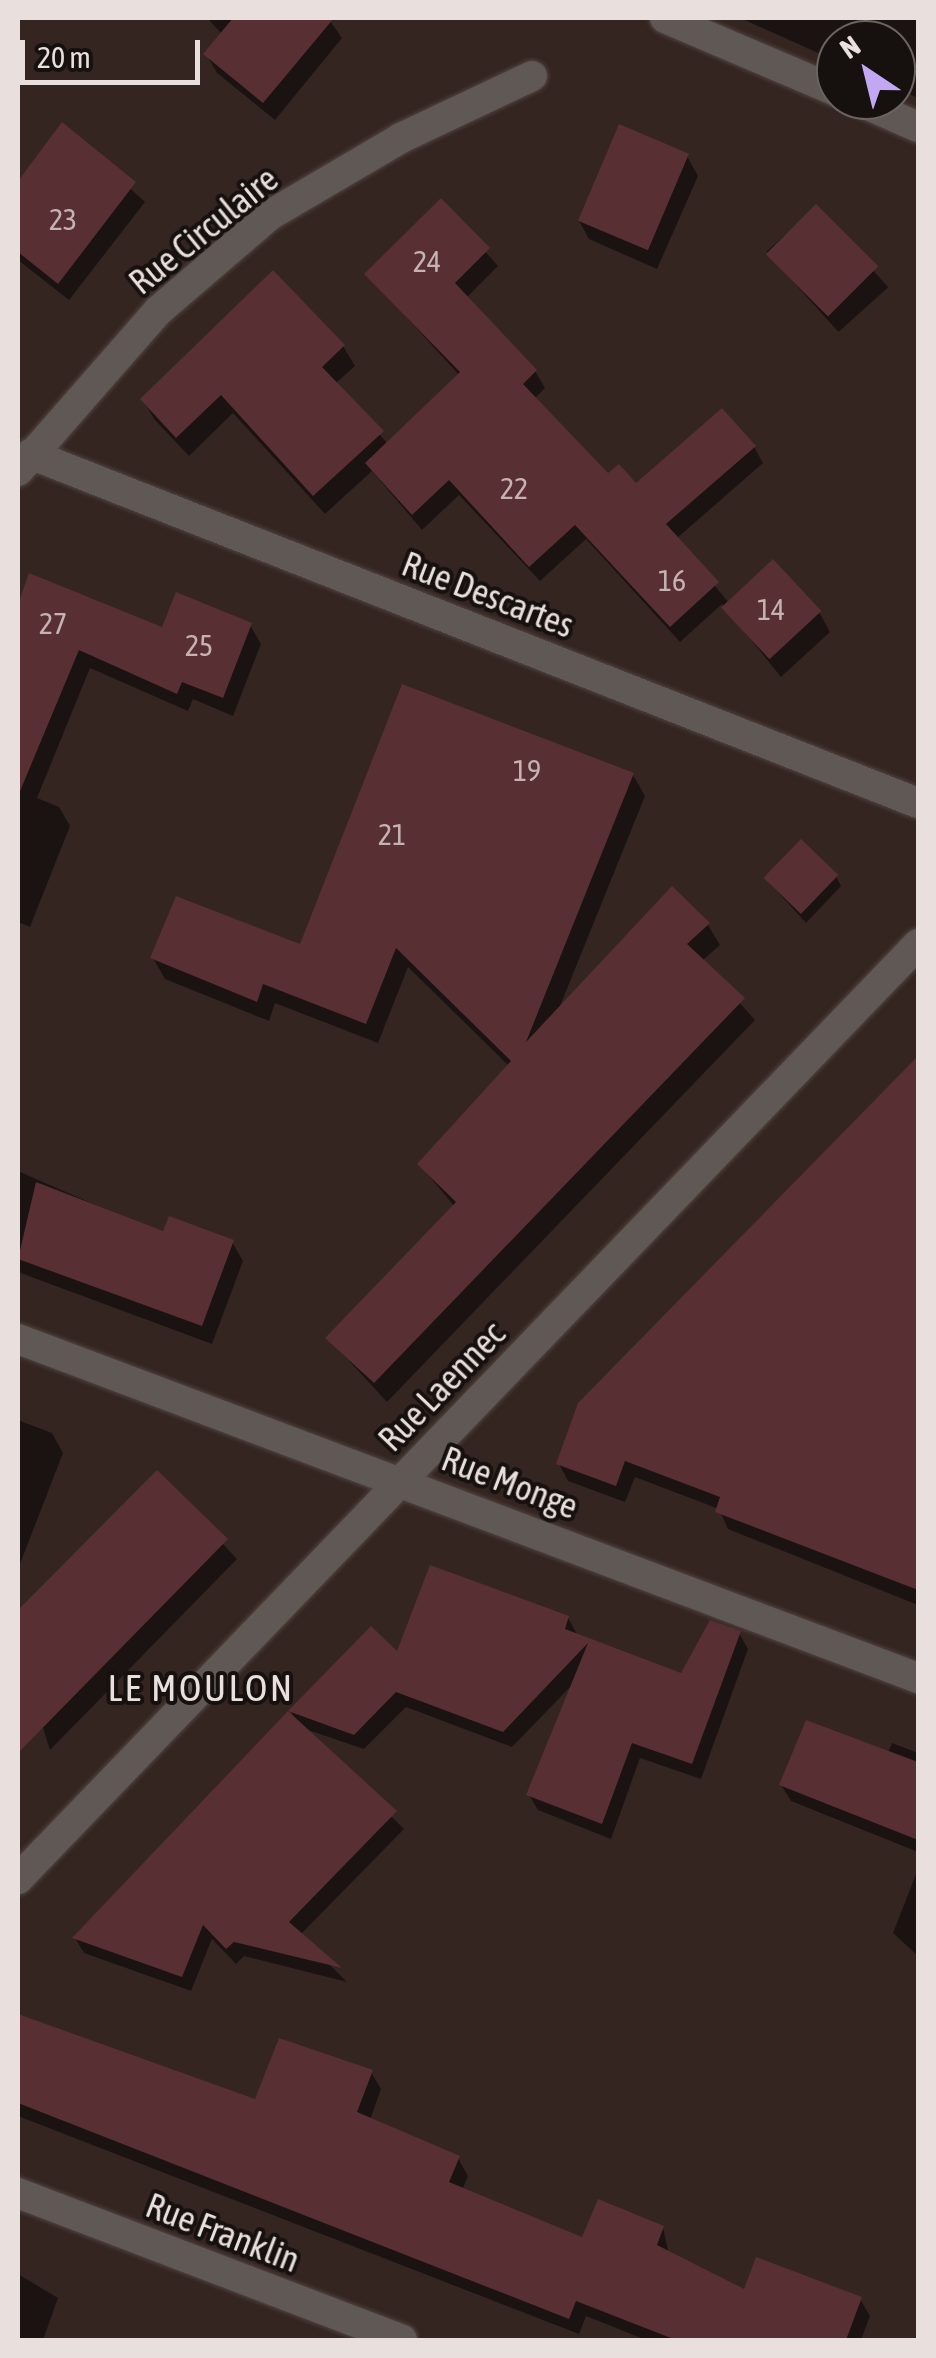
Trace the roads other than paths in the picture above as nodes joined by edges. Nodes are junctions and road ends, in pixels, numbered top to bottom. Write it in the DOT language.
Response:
graph roads {
  1 [pos="665,18"];
  2 [pos="532,76"];
  3 [pos="816,82"];
  4 [pos="24,462"];
  5 [pos="918,804"];
  6 [pos="918,944"];
  7 [pos="18,1339"];
  8 [pos="402,1482"];
  9 [pos="918,1678"];
  10 [pos="18,1879"];
  11 [pos="18,2193"];
  12 [pos="402,2340"];
  1 -- 3 [label="street"];
  2 -- 4 [label="street, Rue Circulaire"];
  4 -- 5 [label="street, Rue Descartes"];
  6 -- 8 [label="street, Rue Laennec"];
  7 -- 8 [label="street, Rue Monge"];
  8 -- 9 [label="street, Rue Monge"];
  8 -- 10 [label="street, Rue Laennec"];
  11 -- 12 [label="street, Rue Franklin"];
}
